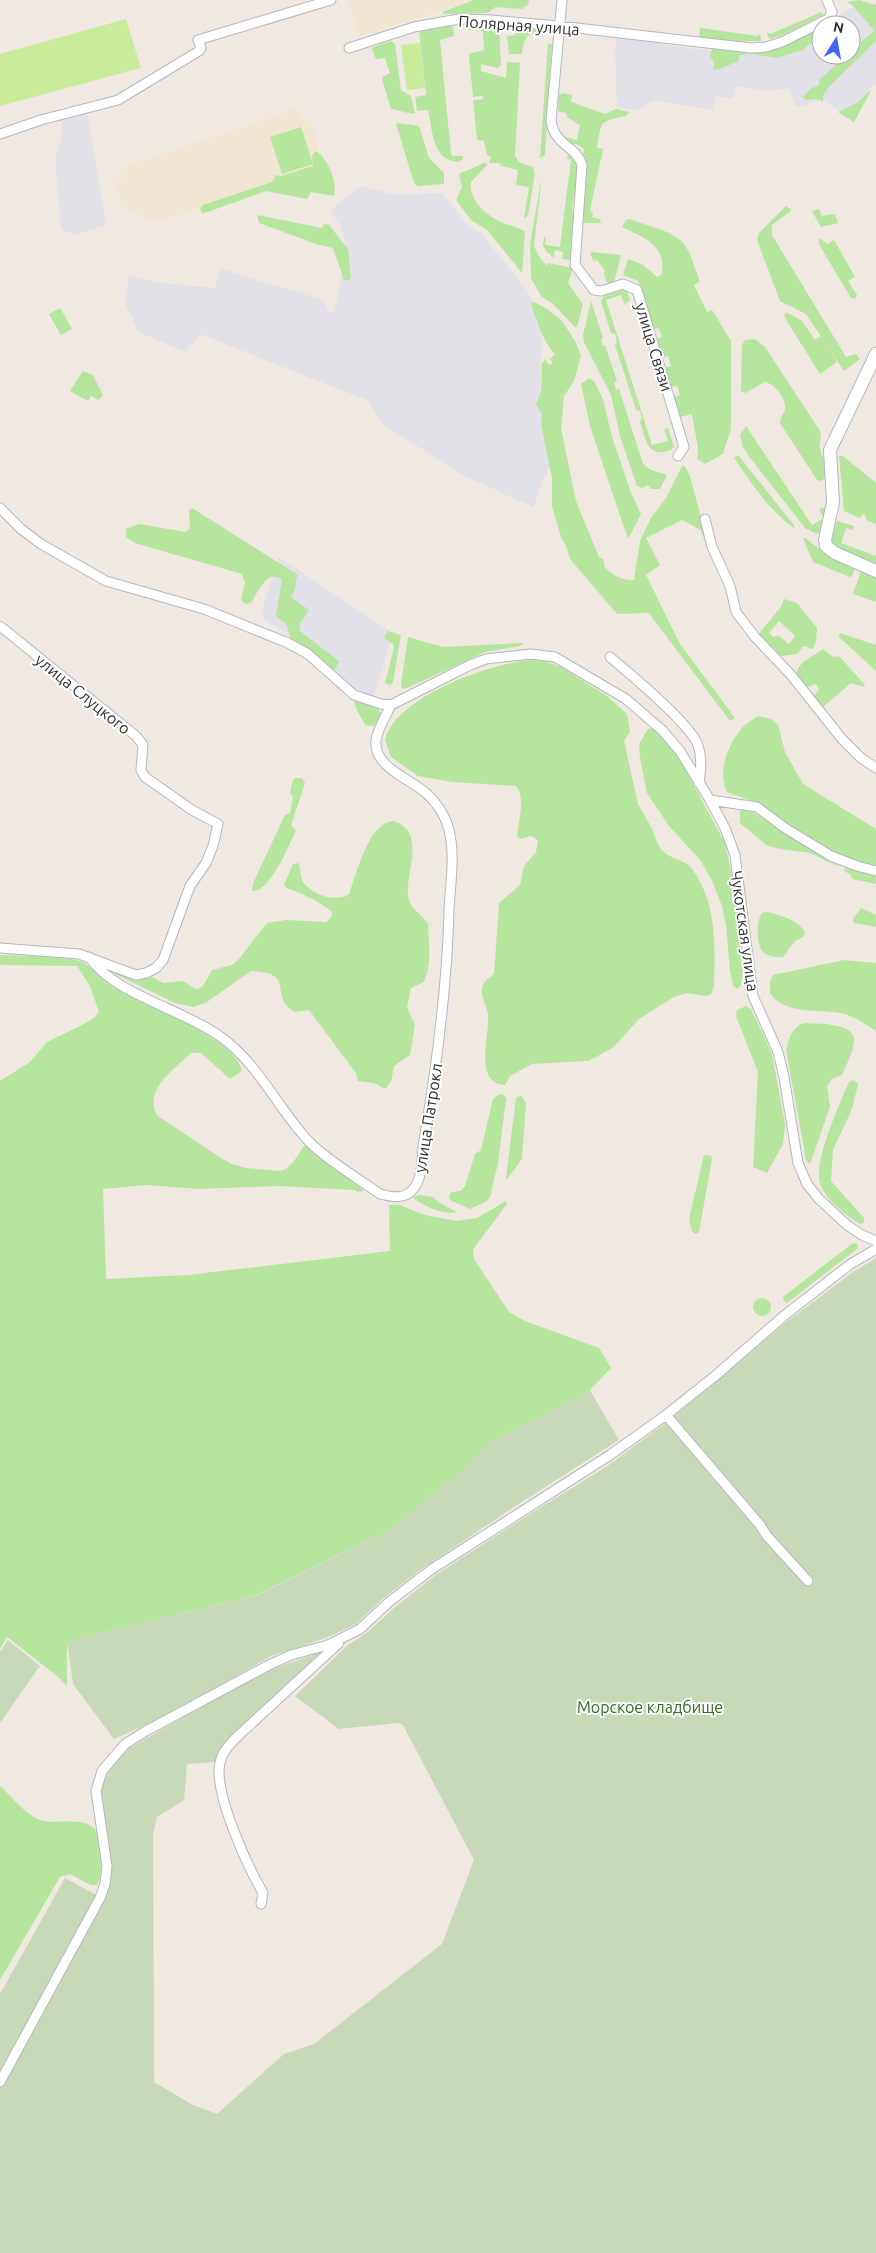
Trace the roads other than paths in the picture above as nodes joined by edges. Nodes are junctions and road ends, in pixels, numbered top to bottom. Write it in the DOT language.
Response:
graph roads {
  1 [pos="331,0"];
  2 [pos="562,0"];
  3 [pos="827,0"];
  4 [pos="560,26"];
  5 [pos="349,48"];
  6 [pos="0,134"];
  7 [pos="876,354"];
  8 [pos="678,456"];
  9 [pos="0,508"];
  10 [pos="705,519"];
  11 [pos="876,571"];
  12 [pos="0,626"];
  13 [pos="610,657"];
  14 [pos="391,705"];
  15 [pos="876,768"];
  16 [pos="699,782"];
  17 [pos="710,800"];
  18 [pos="876,871"];
  19 [pos="0,948"];
  20 [pos="89,956"];
  21 [pos="876,1241"];
  22 [pos="876,1249"];
  23 [pos="666,1415"];
  24 [pos="808,1581"];
  25 [pos="345,1638"];
  26 [pos="261,1904"];
  27 [pos="0,2082"];
  1 -- 6 [label="street"];
  2 -- 4 [label="street, улица Связи"];
  3 -- 4 [label="street, Полярная улица"];
  4 -- 5 [label="street, Полярная улица"];
  4 -- 8 [label="street, улица Связи"];
  7 -- 11 [label="street"];
  9 -- 14 [label="street"];
  10 -- 15 [label="street"];
  12 -- 20 [label="street, улица Слуцкого"];
  13 -- 16 [label="street"];
  14 -- 16 [label="street, Чукотская улица"];
  14 -- 20 [label="street, улица Патрокл"];
  16 -- 17 [label="street, Чукотская улица"];
  17 -- 18 [label="street"];
  17 -- 21 [label="street, Чукотская улица"];
  19 -- 20 [label="street"];
  22 -- 23 [label="street"];
  23 -- 24 [label="street"];
  23 -- 25 [label="street"];
  25 -- 26 [label="street"];
  25 -- 27 [label="street"];
}
